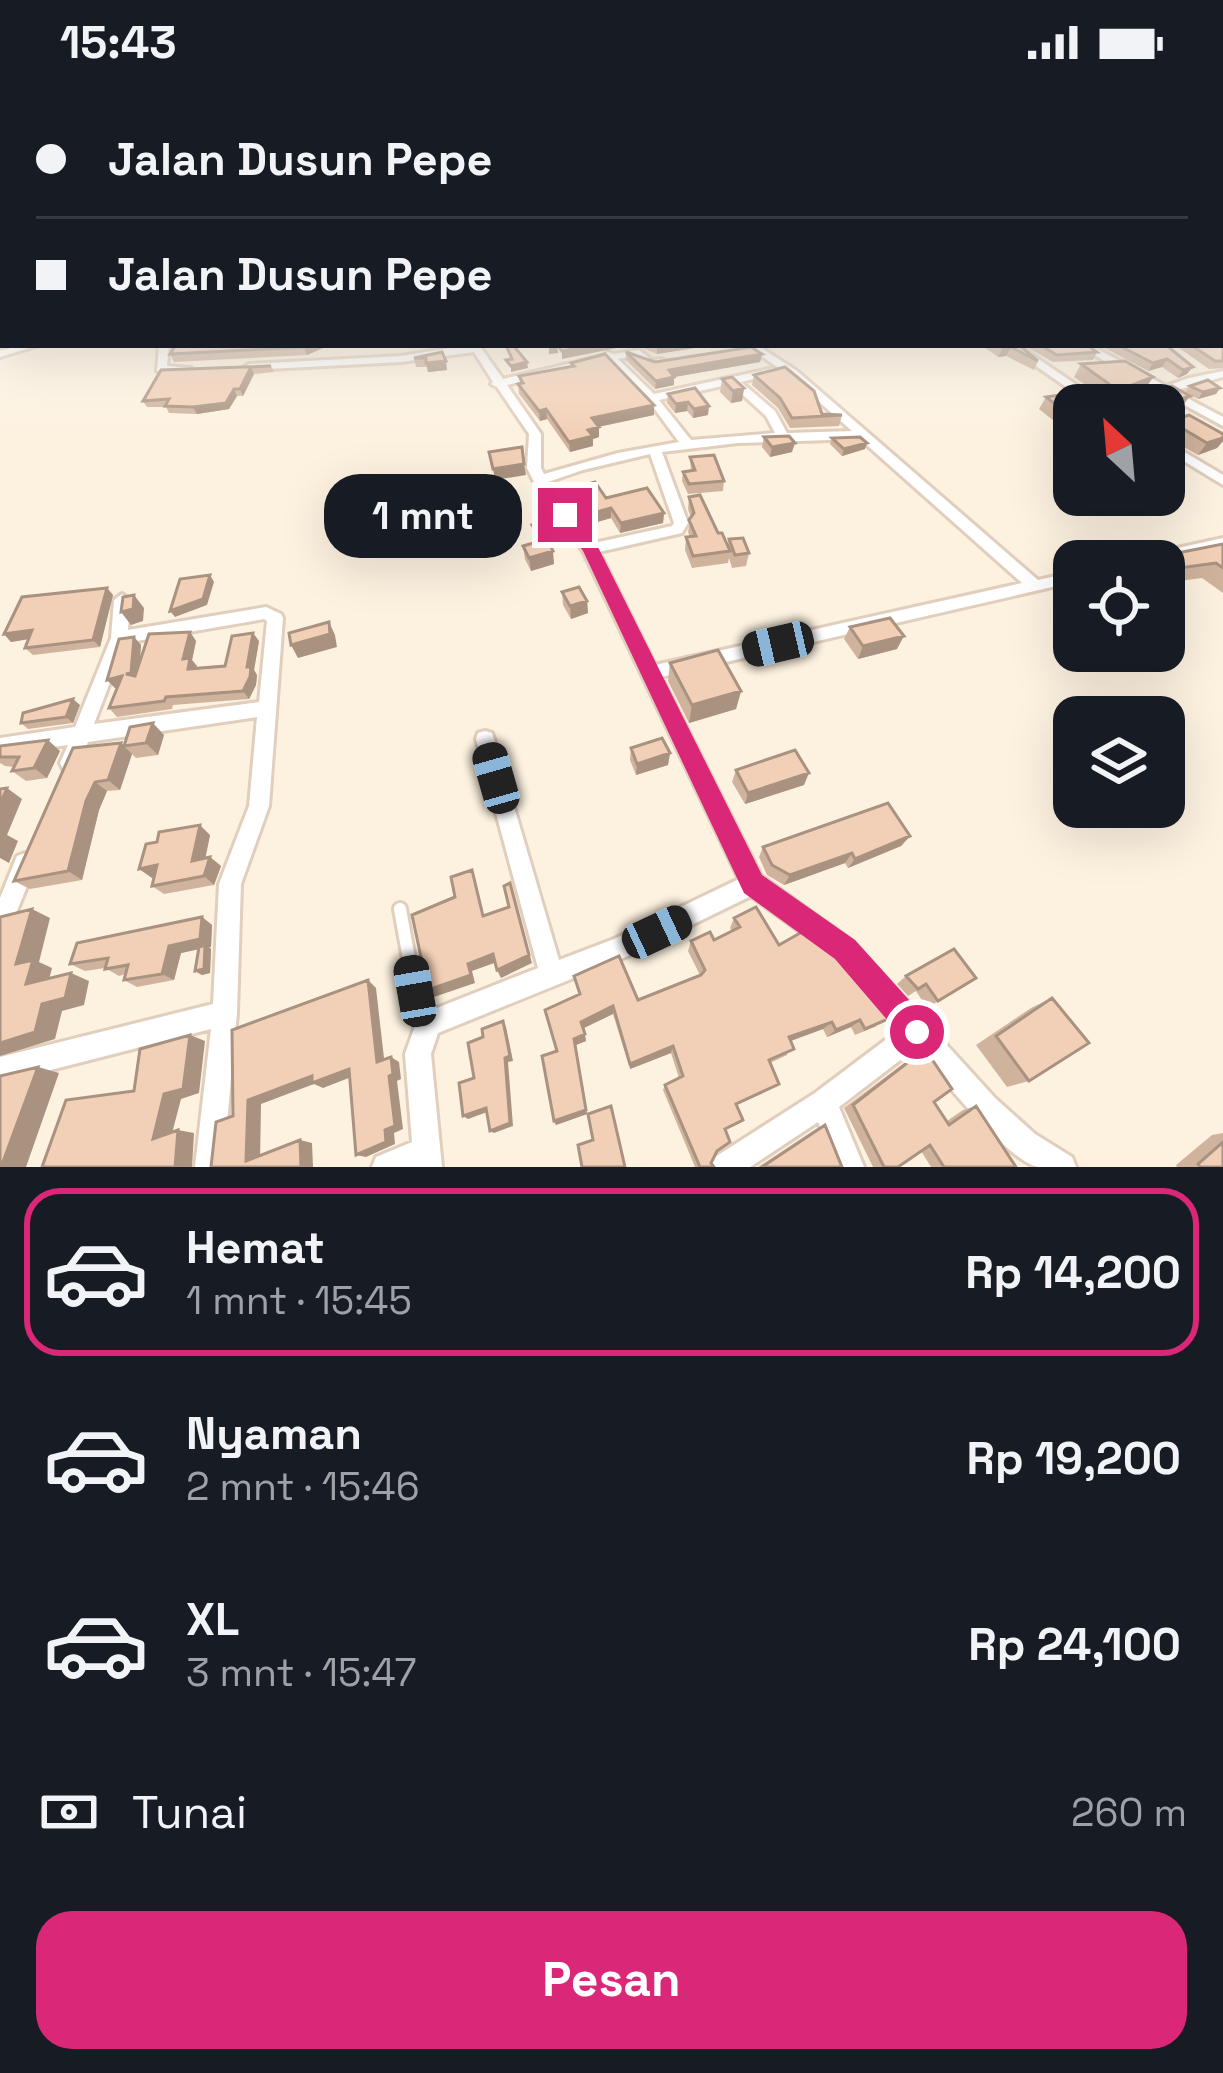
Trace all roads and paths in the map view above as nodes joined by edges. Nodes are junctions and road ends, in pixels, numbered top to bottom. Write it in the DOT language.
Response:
graph roads {
  1 [pos="164,348"];
  2 [pos="469,348"];
  3 [pos="476,348"];
  4 [pos="633,348"];
  5 [pos="744,348"];
  6 [pos="755,348"];
  7 [pos="1015,348"];
  8 [pos="1087,348"];
  9 [pos="736,350"];
  10 [pos="608,355"];
  11 [pos="678,359"];
  12 [pos="1116,366"];
  13 [pos="229,368"];
  14 [pos="787,368"];
  15 [pos="1093,368"];
  16 [pos="208,369"];
  17 [pos="1070,369"];
  18 [pos="1047,371"];
  19 [pos="1196,373"];
  20 [pos="1223,374"];
  21 [pos="734,381"];
  22 [pos="497,384"];
  23 [pos="1067,384"];
  24 [pos="1148,384"];
  25 [pos="1175,384"];
  26 [pos="1223,390"];
  27 [pos="652,398"];
  28 [pos="1223,402"];
  29 [pos="1185,403"];
  30 [pos="1217,419"];
  31 [pos="782,436"];
  32 [pos="859,436"];
  33 [pos="687,444"];
  34 [pos="655,449"];
  35 [pos="1185,457"];
  36 [pos="539,480"];
  37 [pos="1223,481"];
  38 [pos="1223,543"];
  39 [pos="590,549"];
  40 [pos="1185,551"];
  41 [pos="1053,582"];
  42 [pos="1035,586"];
  43 [pos="122,600"];
  44 [pos="118,638"];
  45 [pos="649,673"];
  46 [pos="267,708"];
  47 [pos="86,730"];
  48 [pos="485,739"];
  49 [pos="0,746"];
  50 [pos="59,785"];
  51 [pos="33,843"];
  52 [pos="9,884"];
  53 [pos="753,884"];
  54 [pos="400,909"];
  55 [pos="0,925"];
  56 [pos="552,976"];
  57 [pos="224,1013"];
  58 [pos="422,1032"];
  59 [pos="917,1032"];
  60 [pos="0,1070"];
  61 [pos="824,1102"];
  62 [pos="426,1158"];
  63 [pos="209,1167"];
  64 [pos="386,1167"];
  65 [pos="725,1167"];
  66 [pos="850,1167"];
  67 [pos="1063,1167"];
  1 -- 16 [label="street"];
  2 -- 13 [label="street"];
  3 -- 22 [label="street"];
  4 -- 10 [label="street"];
  4 -- 11 [label="street"];
  5 -- 9 [label="street"];
  6 -- 14 [label="street"];
  7 -- 18 [label="street"];
  8 -- 12 [label="street"];
  10 -- 22 [label="street"];
  10 -- 27 [label="street"];
  12 -- 15 [label="street"];
  12 -- 24 [label="street"];
  14 -- 21 [label="street"];
  14 -- 32 [label="street"];
  17 -- 18 [label="street"];
  18 -- 23 [label="street"];
  19 -- 20 [label="street"];
  19 -- 25 [label="street"];
  19 -- 26 [label="street"];
  21 -- 27 [label="street"];
  21 -- 31 [label="street"];
  22 -- 36 [label="street"];
  27 -- 33 [label="street"];
  28 -- 30 [label="street"];
  29 -- 30 [label="street"];
  31 -- 32 [label="street"];
  31 -- 33 [label="street"];
  32 -- 42 [label="street"];
  33 -- 34 [label="street"];
  34 -- 36 [label="street"];
  34 -- 39 [label="street"];
  35 -- 37 [label="street"];
  36 -- 39 [label="street"];
  38 -- 40 [label="street"];
  39 -- 45 [label="street"];
  41 -- 42 [label="street"];
  42 -- 45 [label="street"];
  43 -- 44 [label="street"];
  44 -- 46 [label="street"];
  44 -- 47 [label="street"];
  45 -- 53 [label="street"];
  46 -- 47 [label="street"];
  46 -- 57 [label="street"];
  47 -- 49 [label="street"];
  47 -- 50 [label="street"];
  48 -- 56 [label="street"];
  51 -- 52 [label="street"];
  52 -- 55 [label="street"];
  53 -- 56 [label="street"];
  53 -- 59 [label="street"];
  54 -- 58 [label="lane"];
  56 -- 58 [label="street"];
  57 -- 60 [label="street"];
  57 -- 63 [label="street"];
  58 -- 62 [label="street"];
  59 -- 61 [label="street"];
  59 -- 67 [label="street"];
  61 -- 65 [label="street"];
  61 -- 66 [label="street"];
  62 -- 64 [label="street"];
}
